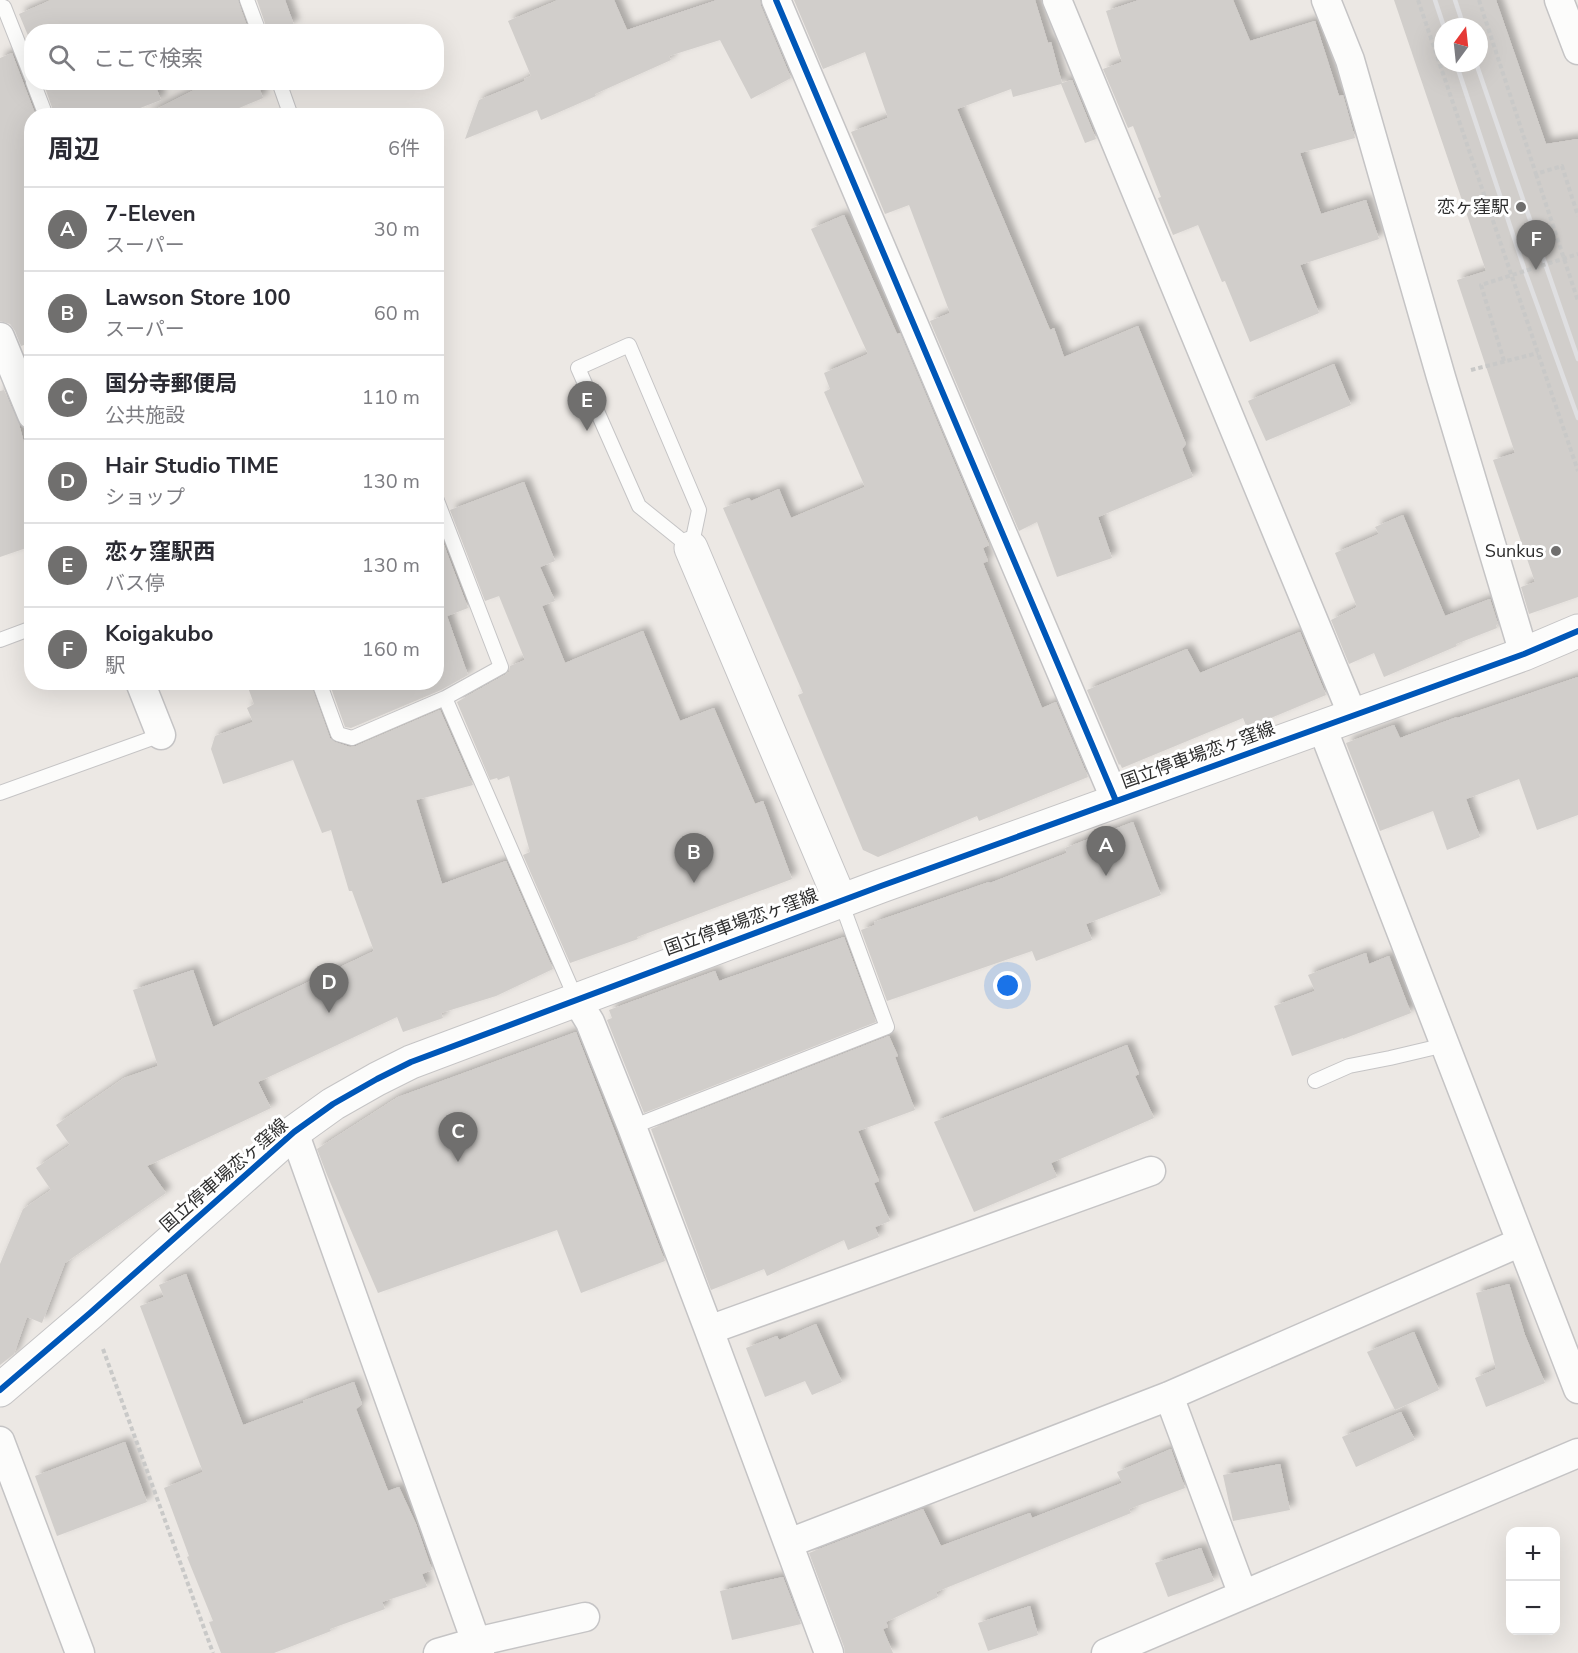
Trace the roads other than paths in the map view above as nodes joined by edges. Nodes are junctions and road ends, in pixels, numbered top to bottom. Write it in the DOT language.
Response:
graph roads {
  1 [pos="247,0"];
  2 [pos="776,0"];
  3 [pos="1057,0"];
  4 [pos="1326,0"];
  5 [pos="1559,0"];
  6 [pos="0,6"];
  7 [pos="256,24"];
  8 [pos="1578,51"];
  9 [pos="24,58"];
  10 [pos="36,90"];
  11 [pos="282,90"];
  12 [pos="43,108"];
  13 [pos="288,108"];
  14 [pos="0,337"];
  15 [pos="23,374"];
  16 [pos="444,519"];
  17 [pos="691,548"];
  18 [pos="24,631"];
  19 [pos="1578,631"];
  20 [pos="0,640"];
  21 [pos="1524,654"];
  22 [pos="143,690"];
  23 [pos="322,690"];
  24 [pos="444,698"];
  25 [pos="1353,716"];
  26 [pos="1322,727"];
  27 [pos="161,735"];
  28 [pos="0,793"];
  29 [pos="1116,801"];
  30 [pos="841,902"];
  31 [pos="576,999"];
  32 [pos="1445,1046"];
  33 [pos="1315,1081"];
  34 [pos="632,1127"];
  35 [pos="294,1132"];
  36 [pos="1151,1171"];
  37 [pos="1521,1242"];
  38 [pos="710,1330"];
  39 [pos="1576,1378"];
  40 [pos="0,1390"];
  41 [pos="1169,1396"];
  42 [pos="0,1441"];
  43 [pos="1578,1453"];
  44 [pos="789,1543"];
  45 [pos="1243,1595"];
  46 [pos="585,1617"];
  47 [pos="478,1648"];
  48 [pos="80,1653"];
  49 [pos="438,1653"];
  50 [pos="829,1653"];
  51 [pos="1106,1653"];
  1 -- 7 [label="lane"];
  2 -- 29 [label="street"];
  3 -- 25 [label="street"];
  4 -- 21 [label="street"];
  5 -- 8 [label="street"];
  6 -- 9 [label="lane"];
  10 -- 12 [label="lane"];
  11 -- 13 [label="lane"];
  14 -- 15 [label="street"];
  16 -- 24 [label="lane"];
  17 -- 17 [label="lane"];
  17 -- 30 [label="main road"];
  18 -- 20 [label="lane"];
  19 -- 21 [label="main road, 国立停車場恋ヶ窪線"];
  21 -- 25 [label="main road, 国立停車場恋ヶ窪線"];
  22 -- 27 [label="street"];
  23 -- 24 [label="lane"];
  24 -- 31 [label="lane"];
  25 -- 26 [label="main road, 国立停車場恋ヶ窪線"];
  26 -- 29 [label="main road, 国立停車場恋ヶ窪線"];
  26 -- 32 [label="street"];
  27 -- 28 [label="lane"];
  29 -- 30 [label="main road, 国立停車場恋ヶ窪線"];
  30 -- 31 [label="main road, 国立停車場恋ヶ窪線"];
  30 -- 34 [label="lane"];
  31 -- 34 [label="street"];
  31 -- 35 [label="main road, 国立停車場恋ヶ窪線"];
  32 -- 33 [label="lane"];
  32 -- 37 [label="street"];
  34 -- 38 [label="street"];
  35 -- 40 [label="main road, 国立停車場恋ヶ窪線"];
  35 -- 47 [label="street"];
  36 -- 38 [label="street"];
  37 -- 39 [label="street"];
  37 -- 41 [label="street"];
  38 -- 44 [label="street"];
  41 -- 44 [label="street"];
  41 -- 45 [label="street"];
  42 -- 48 [label="street"];
  43 -- 45 [label="street"];
  44 -- 50 [label="street"];
  45 -- 51 [label="street"];
  46 -- 47 [label="street"];
  47 -- 49 [label="street"];
}
